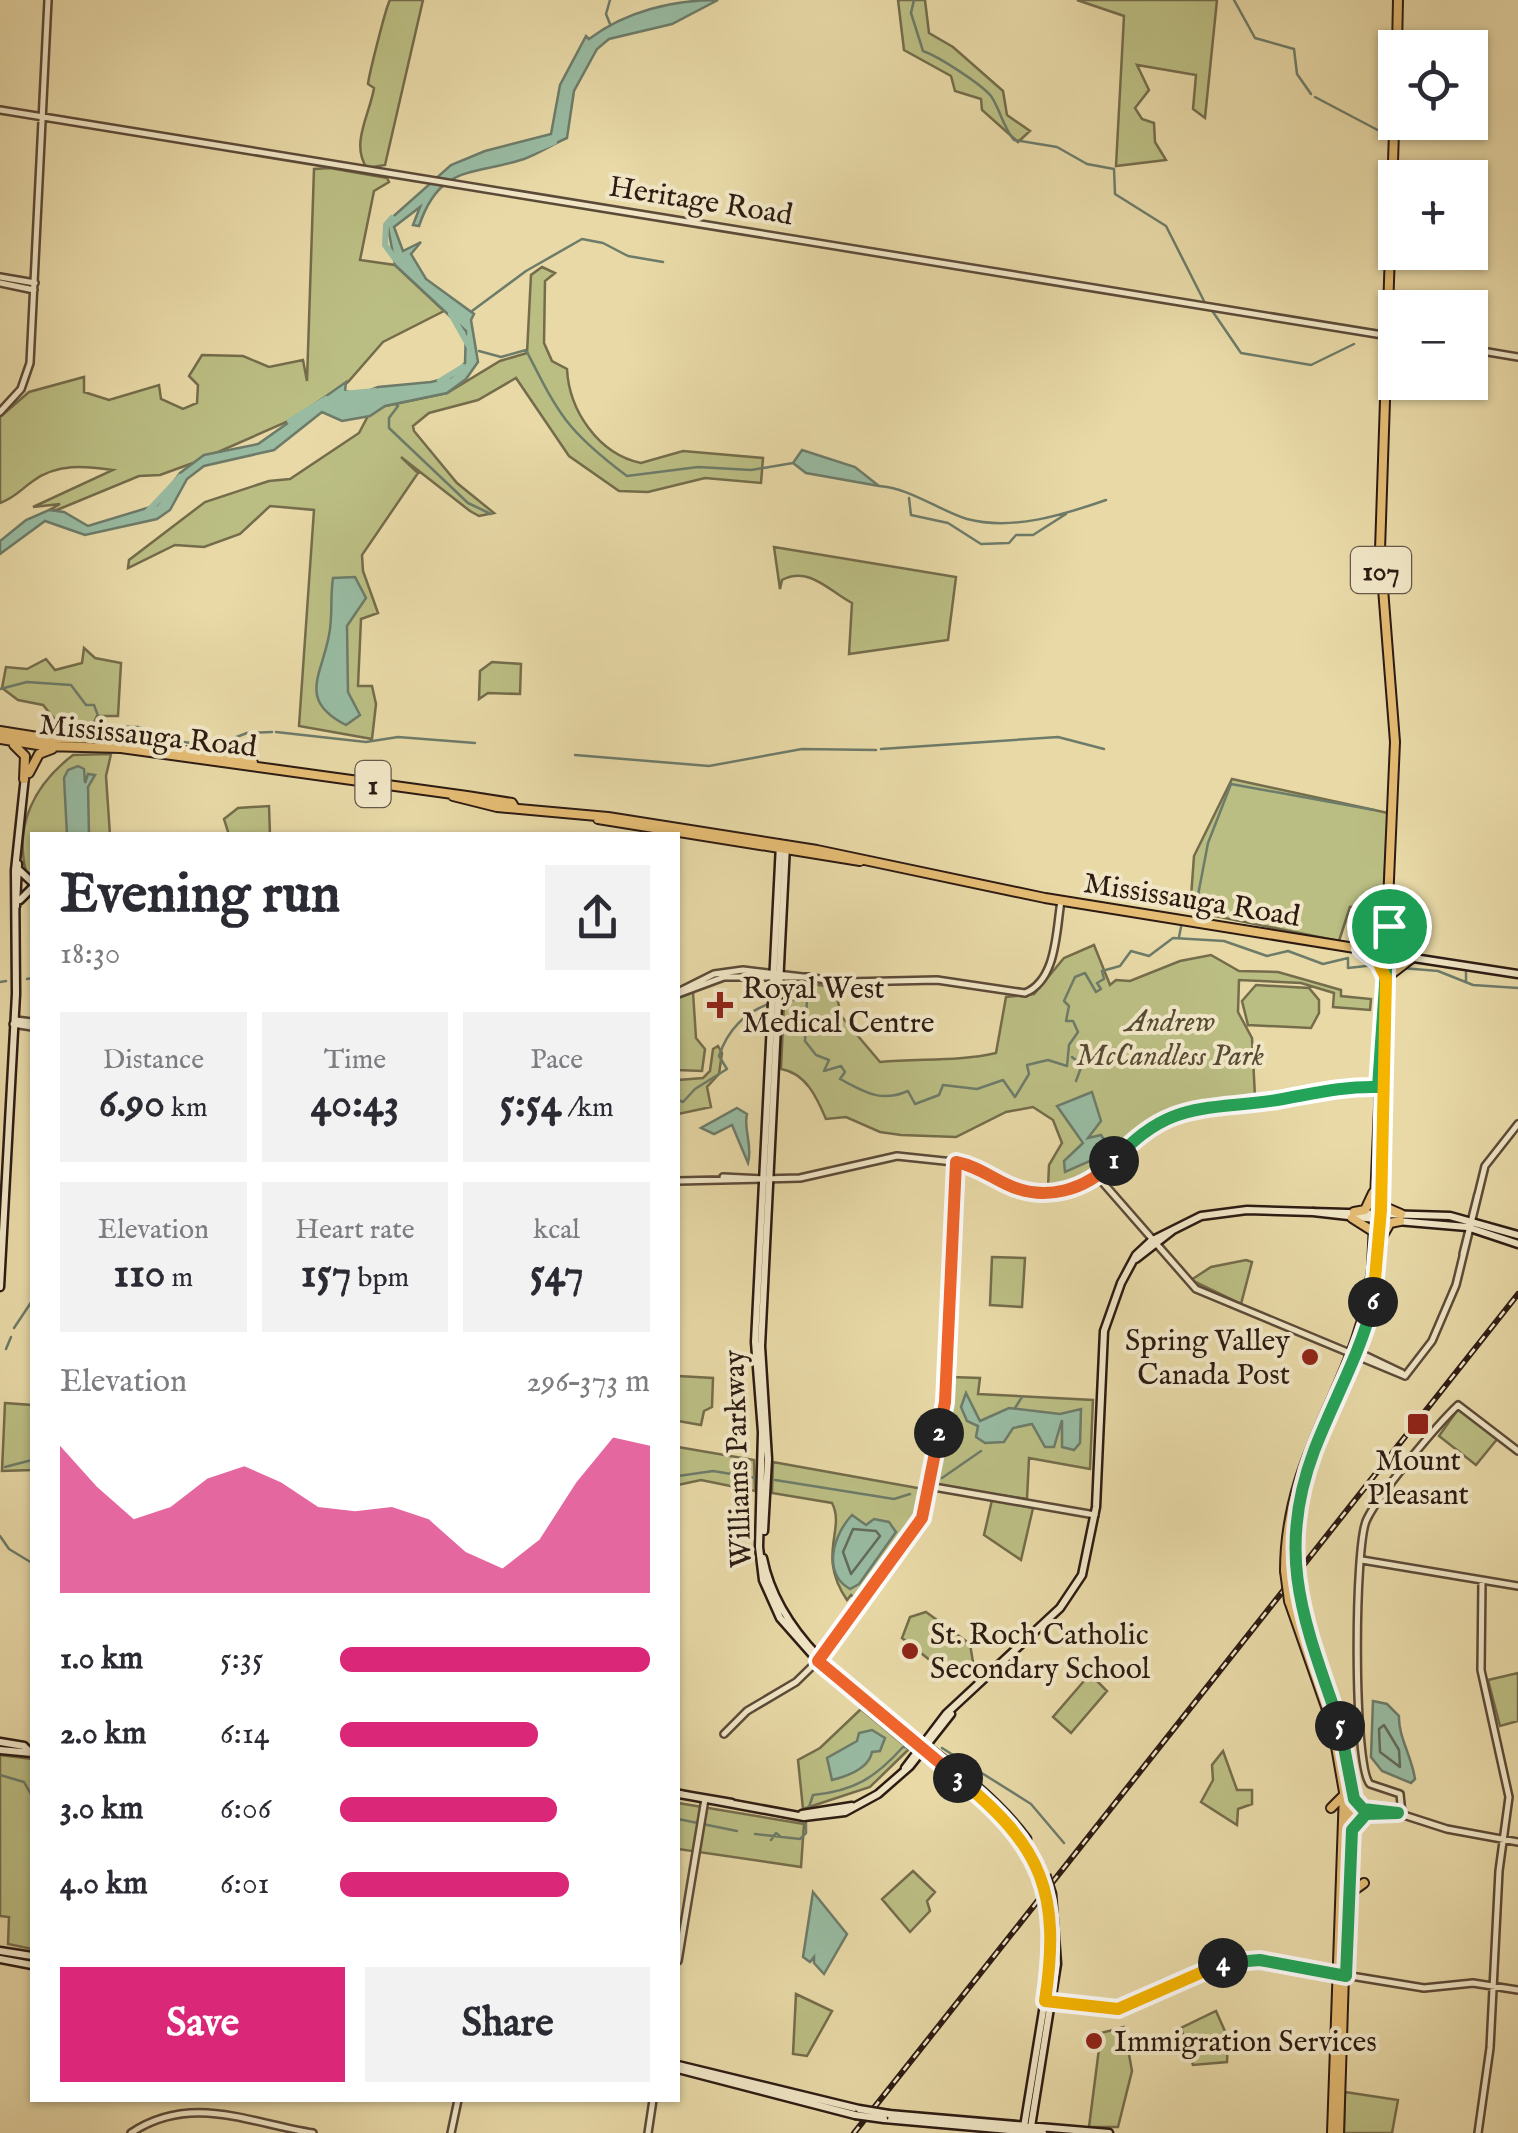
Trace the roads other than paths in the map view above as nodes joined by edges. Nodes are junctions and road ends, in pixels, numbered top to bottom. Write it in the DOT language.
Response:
graph roads {
  1 [pos="48,0"];
  2 [pos="1398,0"];
  3 [pos="1397,30"];
  4 [pos="0,110"];
  5 [pos="42,117"];
  6 [pos="1395,140"];
  7 [pos="0,280"];
  8 [pos="34,286"];
  9 [pos="1393,290"];
  10 [pos="1378,334"];
  11 [pos="1488,352"];
  12 [pos="1518,357"];
  13 [pos="1388,400"];
  14 [pos="0,412"];
  15 [pos="0,737"];
  16 [pos="33,742"];
  17 [pos="66,746"];
  18 [pos="292,772"];
  19 [pos="26,776"];
  20 [pos="782,848"];
  21 [pos="18,867"];
  22 [pos="30,883"];
  23 [pos="17,886"];
  24 [pos="30,886"];
  25 [pos="30,888"];
  26 [pos="1061,901"];
  27 [pos="17,904"];
  28 [pos="1389,926"];
  29 [pos="1362,949"];
  30 [pos="1388,954"];
  31 [pos="1412,958"];
  32 [pos="1518,974"];
  33 [pos="778,975"];
  34 [pos="1386,978"];
  35 [pos="680,992"];
  36 [pos="13,1022"];
  37 [pos="30,1025"];
  38 [pos="1382,1087"];
  39 [pos="1518,1124"];
  40 [pos="956,1162"];
  41 [pos="1098,1177"];
  42 [pos="766,1179"];
  43 [pos="680,1181"];
  44 [pos="1378,1186"];
  45 [pos="1353,1215"];
  46 [pos="1377,1216"];
  47 [pos="1400,1218"];
  48 [pos="1471,1224"];
  49 [pos="1374,1232"];
  50 [pos="1518,1235"];
  51 [pos="1153,1243"];
  52 [pos="1518,1244"];
  53 [pos="1379,1246"];
  54 [pos="0,1288"];
  55 [pos="1355,1352"];
  56 [pos="1518,1451"];
  57 [pos="928,1486"];
  58 [pos="1095,1515"];
  59 [pos="1362,1560"];
  60 [pos="1482,1580"];
  61 [pos="1518,1586"];
  62 [pos="820,1659"];
  63 [pos="724,1734"];
  64 [pos="923,1746"];
  65 [pos="1,1748"];
  66 [pos="30,1753"];
  67 [pos="1348,1793"];
  68 [pos="680,1794"];
  69 [pos="705,1798"];
  70 [pos="1331,1808"];
  71 [pos="1348,1811"];
  72 [pos="1365,1812"];
  73 [pos="1400,1814"];
  74 [pos="1352,1830"];
  75 [pos="1504,1840"];
  76 [pos="1518,1842"];
  77 [pos="1350,1868"];
  78 [pos="1349,1898"];
  79 [pos="680,1949"];
  80 [pos="0,1950"];
  81 [pos="30,1956"];
  82 [pos="0,1960"];
  83 [pos="30,1964"];
  84 [pos="1342,1975"];
  85 [pos="1494,1986"];
  86 [pos="1518,1990"];
  87 [pos="1048,2002"];
  88 [pos="680,2068"];
  89 [pos="458,2102"];
  90 [pos="653,2102"];
  91 [pos="1027,2130"];
  92 [pos="131,2133"];
  93 [pos="314,2133"];
  94 [pos="451,2133"];
  95 [pos="648,2133"];
  96 [pos="1043,2133"];
  97 [pos="1109,2133"];
  98 [pos="1332,2133"];
  99 [pos="1340,2133"];
  100 [pos="1478,2133"];
  1 -- 5 [label="street"];
  2 -- 3 [label="main road"];
  4 -- 5 [label="street, Heritage Road"];
  5 -- 8 [label="street"];
  5 -- 10 [label="street, Heritage Road"];
  6 -- 9 [label="main road, 107"];
  7 -- 8 [label="street"];
  8 -- 14 [label="street"];
  11 -- 12 [label="street"];
  13 -- 28 [label="main road, 107"];
  15 -- 16 [label="main road, Mississauga Road / 1"];
  15 -- 19 [label="main road"];
  16 -- 17 [label="main road, Mississauga Road / 1"];
  16 -- 18 [label="main road, Mississauga Road / 1"];
  16 -- 19 [label="main road"];
  17 -- 18 [label="main road, Mississauga Road / 1"];
  17 -- 19 [label="main road"];
  18 -- 20 [label="main road, Mississauga Road / 1"];
  19 -- 21 [label="main road"];
  20 -- 26 [label="main road, Mississauga Road / 1"];
  20 -- 33 [label="main road, Williams Parkway"];
  21 -- 22 [label="main road"];
  21 -- 23 [label="main road"];
  23 -- 24 [label="street"];
  23 -- 27 [label="main road"];
  25 -- 27 [label="main road"];
  26 -- 29 [label="main road, Mississauga Road / 1"];
  26 -- 33 [label="street"];
  27 -- 36 [label="main road"];
  28 -- 29 [label="main road"];
  28 -- 30 [label="main road, 107"];
  29 -- 30 [label="main road, Mississauga Road / 1"];
  29 -- 34 [label="main road"];
  30 -- 31 [label="main road, Mississauga Road / 1"];
  30 -- 34 [label="main road, 107"];
  31 -- 32 [label="main road, Mississauga Road / 1"];
  31 -- 34 [label="main road"];
  33 -- 35 [label="street"];
  33 -- 42 [label="main road, Williams Parkway"];
  34 -- 38 [label="main road, 107"];
  36 -- 37 [label="street"];
  36 -- 54 [label="main road"];
  38 -- 41 [label="street"];
  38 -- 44 [label="main road, 107"];
  39 -- 48 [label="street"];
  40 -- 41 [label="street"];
  40 -- 42 [label="street"];
  40 -- 57 [label="street"];
  41 -- 51 [label="street"];
  42 -- 43 [label="street"];
  42 -- 62 [label="main road, Williams Parkway"];
  44 -- 45 [label="main road"];
  44 -- 46 [label="main road, 107"];
  44 -- 47 [label="main road"];
  45 -- 46 [label="main road"];
  45 -- 49 [label="main road"];
  45 -- 51 [label="main road"];
  46 -- 47 [label="main road"];
  46 -- 49 [label="main road, 107"];
  46 -- 53 [label="main road, 107"];
  47 -- 48 [label="main road"];
  47 -- 53 [label="main road"];
  48 -- 50 [label="main road"];
  48 -- 52 [label="main road"];
  48 -- 55 [label="street"];
  49 -- 55 [label="main road, 107"];
  51 -- 55 [label="street"];
  51 -- 58 [label="main road"];
  53 -- 55 [label="main road, 107"];
  55 -- 67 [label="main road, 107, bridge"];
  56 -- 59 [label="street"];
  57 -- 58 [label="street"];
  57 -- 62 [label="street"];
  58 -- 64 [label="main road"];
  59 -- 60 [label="street"];
  59 -- 73 [label="street"];
  60 -- 61 [label="street"];
  60 -- 75 [label="street"];
  62 -- 63 [label="street"];
  62 -- 64 [label="main road, Williams Parkway"];
  64 -- 69 [label="main road"];
  64 -- 87 [label="main road, Williams Parkway, bridge"];
  65 -- 66 [label="main road"];
  67 -- 70 [label="main road"];
  67 -- 71 [label="main road, 107"];
  67 -- 72 [label="main road"];
  68 -- 69 [label="main road"];
  69 -- 79 [label="street"];
  71 -- 72 [label="street"];
  71 -- 74 [label="main road, 107"];
  71 -- 84 [label="main road, 107"];
  72 -- 73 [label="street"];
  72 -- 74 [label="main road"];
  73 -- 75 [label="street"];
  74 -- 77 [label="main road, 107"];
  75 -- 76 [label="street"];
  75 -- 85 [label="street"];
  77 -- 78 [label="main road, 107"];
  77 -- 78 [label="main road"];
  78 -- 84 [label="main road, 107"];
  80 -- 81 [label="main road"];
  82 -- 83 [label="main road"];
  84 -- 85 [label="street"];
  84 -- 87 [label="street"];
  84 -- 98 [label="main road, 107"];
  84 -- 99 [label="main road, 107"];
  85 -- 86 [label="street"];
  85 -- 100 [label="street"];
  87 -- 91 [label="main road, Williams Parkway"];
  88 -- 91 [label="main road, bridge"];
  89 -- 94 [label="street"];
  90 -- 95 [label="street"];
  91 -- 96 [label="main road"];
  91 -- 97 [label="main road"];
  92 -- 93 [label="street"];
}
